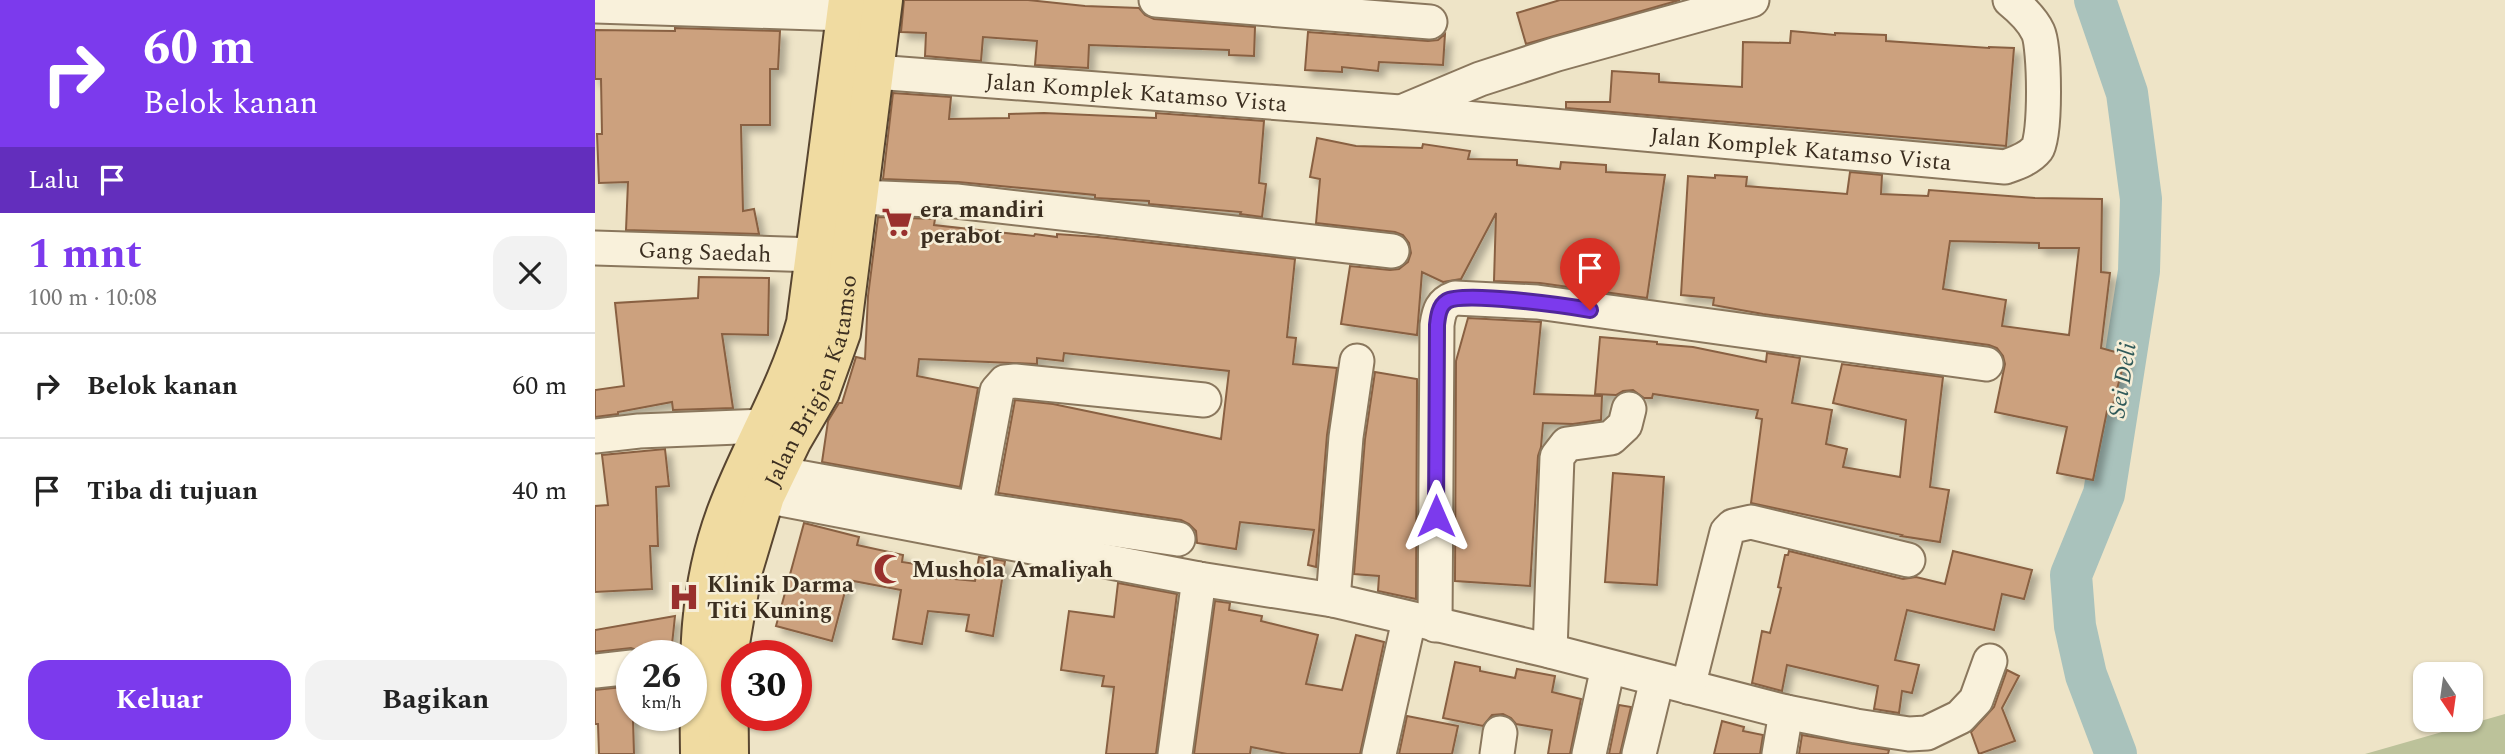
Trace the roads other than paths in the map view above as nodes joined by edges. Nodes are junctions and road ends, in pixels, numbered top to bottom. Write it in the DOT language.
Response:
graph roads {
  1 [pos="883,0"];
  2 [pos="1156,0"];
  3 [pos="1752,0"];
  4 [pos="2010,0"];
  5 [pos="752,5"];
  6 [pos="595,6"];
  7 [pos="803,6"];
  8 [pos="847,7"];
  9 [pos="1430,22"];
  10 [pos="875,72"];
  11 [pos="1400,112"];
  12 [pos="858,197"];
  13 [pos="595,248"];
  14 [pos="1392,251"];
  15 [pos="816,255"];
  16 [pos="1357,361"];
  17 [pos="1986,364"];
  18 [pos="1205,400"];
  19 [pos="1629,409"];
  20 [pos="766,426"];
  21 [pos="595,436"];
  22 [pos="771,484"];
  23 [pos="975,509"];
  24 [pos="1178,538"];
  25 [pos="1907,560"];
  26 [pos="1199,579"];
  27 [pos="1333,600"];
  28 [pos="1422,622"];
  29 [pos="698,640"];
  30 [pos="1550,651"];
  31 [pos="1990,661"];
  32 [pos="1608,667"];
  33 [pos="616,669"];
  34 [pos="595,671"];
  35 [pos="1673,683"];
  36 [pos="1786,712"];
  37 [pos="699,731"];
  38 [pos="1854,740"];
  39 [pos="700,754"];
  40 [pos="729,754"];
  41 [pos="1175,754"];
  42 [pos="1380,754"];
  43 [pos="1589,754"];
  44 [pos="1639,754"];
  45 [pos="1779,754"];
  1 -- 10 [label="main road, Jalan Brigjen Katamso"];
  2 -- 9 [label="street"];
  3 -- 11 [label="street, Jalan Komplek Katamso Vista"];
  4 -- 11 [label="street, Jalan Komplek Katamso Vista"];
  5 -- 6 [label="street"];
  5 -- 7 [label="street"];
  7 -- 8 [label="street"];
  8 -- 15 [label="main road, Jalan Brigjen Katamso"];
  10 -- 11 [label="street, Jalan Komplek Katamso Vista"];
  10 -- 12 [label="main road, Jalan Brigjen Katamso"];
  12 -- 14 [label="street"];
  12 -- 22 [label="main road, Jalan Brigjen Katamso"];
  13 -- 15 [label="street, Gang Saedah"];
  15 -- 20 [label="main road, Jalan Brigjen Katamso"];
  16 -- 27 [label="street"];
  17 -- 28 [label="street"];
  18 -- 23 [label="street"];
  19 -- 30 [label="street"];
  20 -- 21 [label="street"];
  20 -- 29 [label="main road, Jalan Brigjen Katamso"];
  22 -- 23 [label="street"];
  22 -- 26 [label="street"];
  22 -- 40 [label="main road, Jalan Brigjen Katamso"];
  23 -- 24 [label="street"];
  25 -- 35 [label="street"];
  26 -- 27 [label="street"];
  26 -- 41 [label="street"];
  27 -- 28 [label="street"];
  28 -- 30 [label="street"];
  28 -- 42 [label="street"];
  30 -- 32 [label="street"];
  31 -- 38 [label="street"];
  32 -- 35 [label="street"];
  32 -- 43 [label="street"];
  33 -- 34 [label="street"];
  35 -- 36 [label="street"];
  35 -- 44 [label="street"];
  36 -- 38 [label="street"];
  36 -- 45 [label="street"];
  37 -- 39 [label="main road, Jalan Brigjen Katamso"];
}
